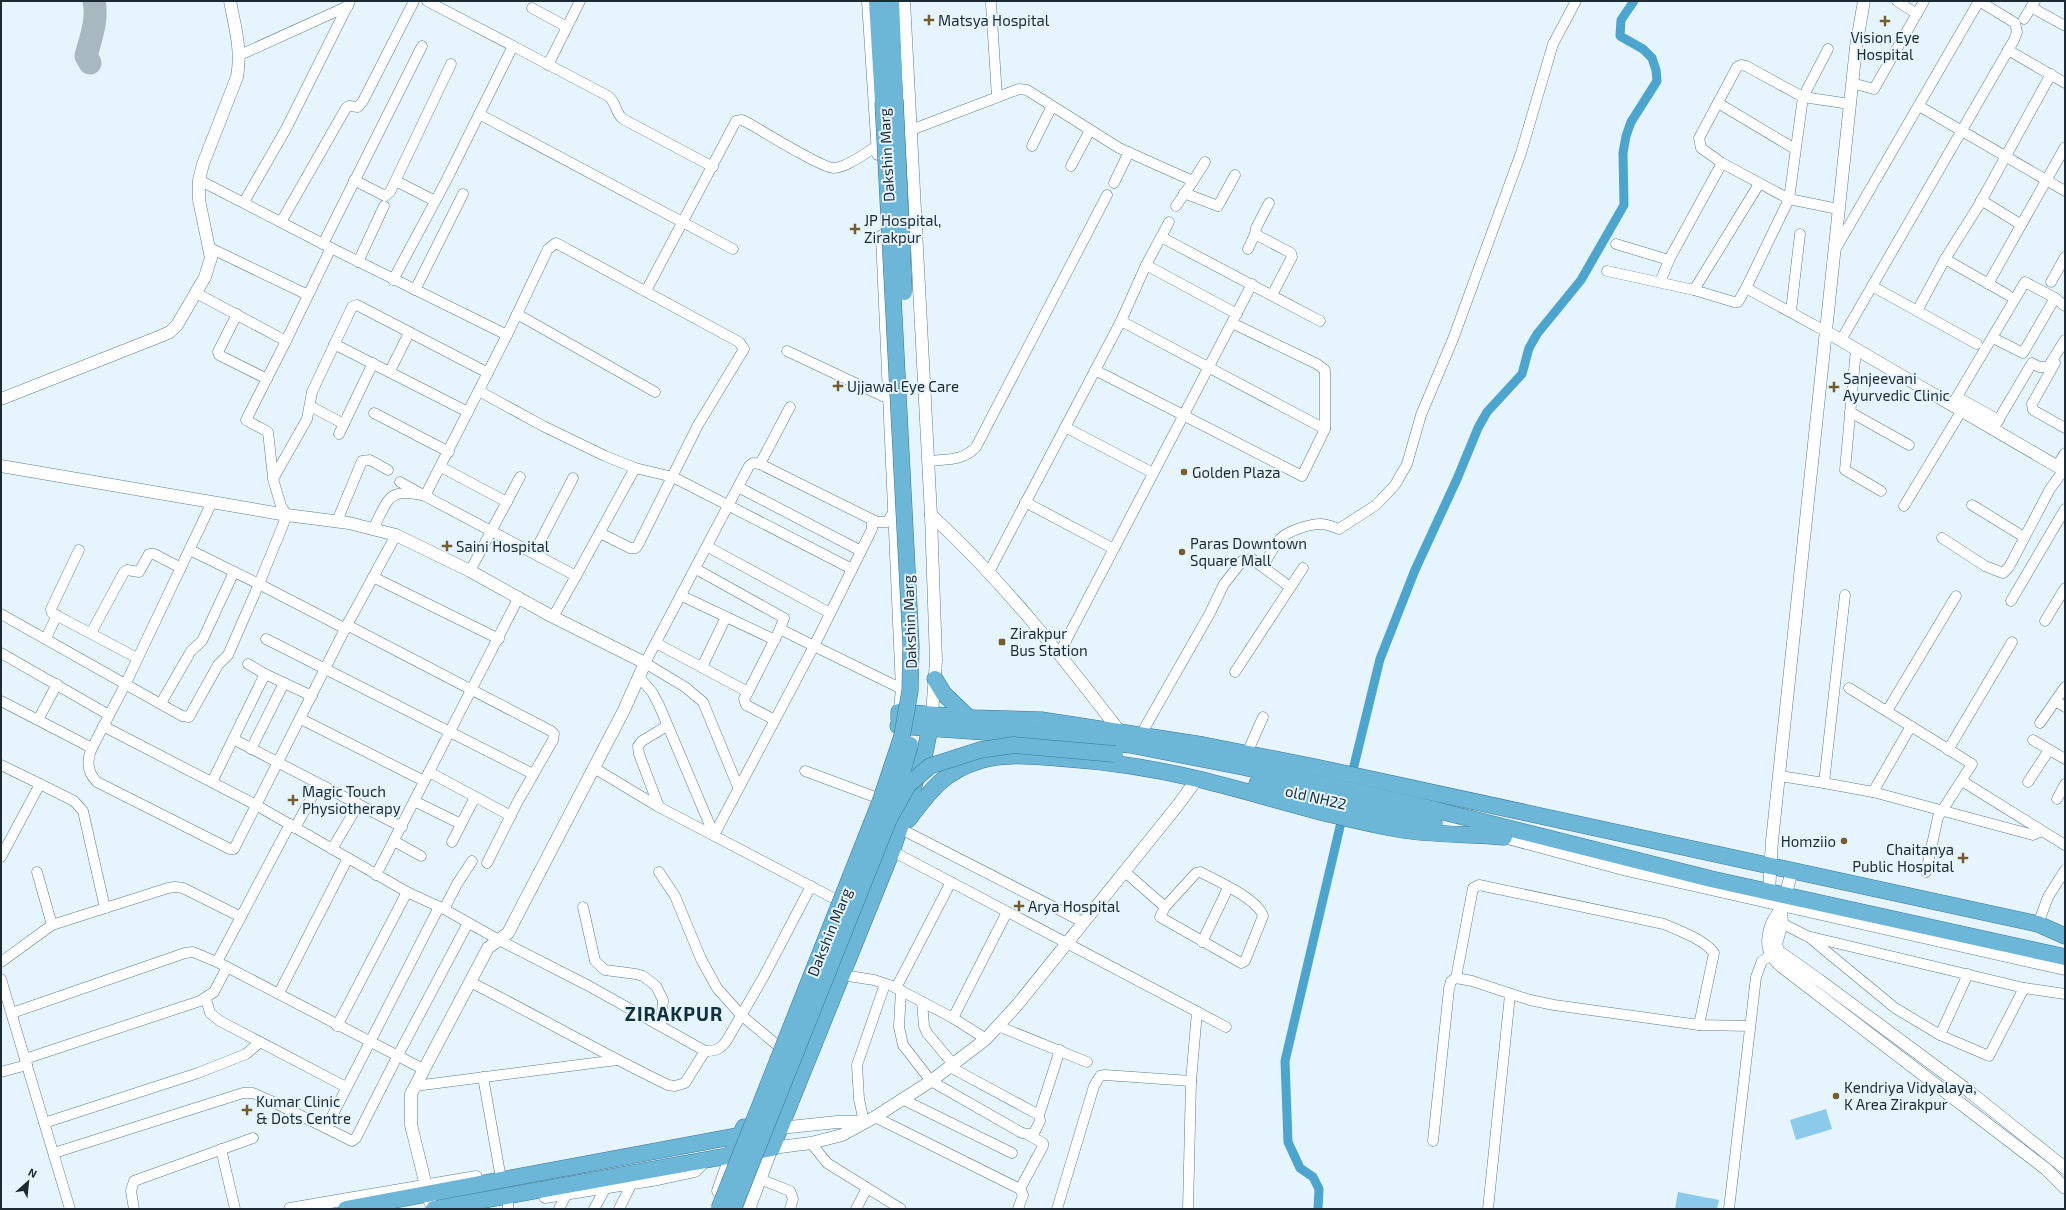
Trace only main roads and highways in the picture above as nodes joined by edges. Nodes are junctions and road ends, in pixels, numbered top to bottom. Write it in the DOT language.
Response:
graph roads {
  1 [pos="877,1"];
  2 [pos="891,1"];
  3 [pos="889,101"];
  4 [pos="935,679"];
  5 [pos="968,717"];
  6 [pos="931,721"];
  7 [pos="1321,798"];
  8 [pos="1401,809"];
  9 [pos="895,824"];
  10 [pos="1510,834"];
  11 [pos="2065,936"];
  12 [pos="2065,957"];
  13 [pos="780,1128"];
  14 [pos="734,1137"];
  15 [pos="731,1154"];
  16 [pos="430,1199"];
  17 [pos="346,1209"];
  18 [pos="719,1209"];
  19 [pos="734,1209"];
  1 -- 3 [label="highway, Dakshin Marg"];
  2 -- 3 [label="highway, Dakshin Marg"];
  3 -- 9 [label="highway, Dakshin Marg, bridge"];
  3 -- 18 [label="highway, Dakshin Marg, bridge"];
  4 -- 5 [label="highway"];
  5 -- 6 [label="highway"];
  5 -- 8 [label="highway"];
  6 -- 7 [label="highway"];
  6 -- 9 [label="highway, Dakshin Marg"];
  6 -- 14 [label="highway"];
  7 -- 8 [label="highway"];
  7 -- 8 [label="highway"];
  7 -- 9 [label="highway"];
  7 -- 9 [label="highway, old NH22, bridge"];
  8 -- 10 [label="highway"];
  8 -- 10 [label="highway"];
  8 -- 11 [label="highway"];
  9 -- 13 [label="highway, Dakshin Marg"];
  9 -- 19 [label="highway, bridge"];
  10 -- 12 [label="highway"];
  13 -- 14 [label="highway"];
  13 -- 15 [label="highway, Dakshin Marg"];
  14 -- 15 [label="highway"];
  14 -- 16 [label="highway"];
  15 -- 16 [label="highway"];
  16 -- 17 [label="highway"];
}
